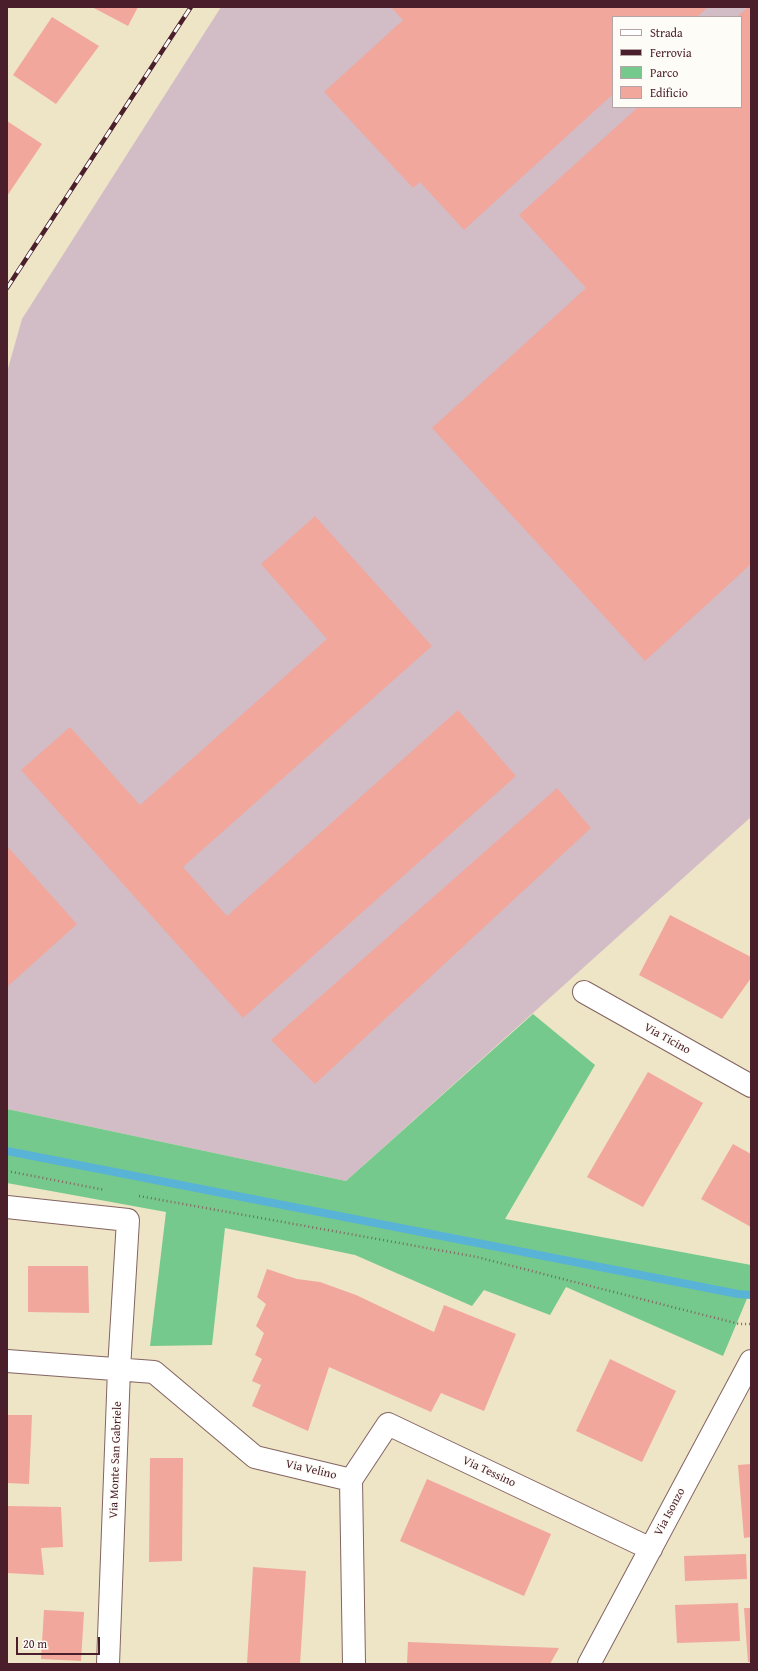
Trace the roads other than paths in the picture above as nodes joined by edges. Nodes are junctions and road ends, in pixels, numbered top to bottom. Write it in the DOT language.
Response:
graph roads {
  1 [pos="584,992"];
  2 [pos="751,1086"];
  3 [pos="7,1207"];
  4 [pos="7,1361"];
  5 [pos="751,1361"];
  6 [pos="119,1370"];
  7 [pos="351,1480"];
  8 [pos="651,1549"];
  9 [pos="108,1664"];
  10 [pos="354,1664"];
  11 [pos="589,1664"];
  1 -- 2 [label="street, Via Ticino"];
  3 -- 6 [label="street, Via Monte San Gabriele"];
  4 -- 6 [label="street"];
  5 -- 8 [label="street, Via Isonzo"];
  6 -- 7 [label="street, Via Velino"];
  6 -- 9 [label="street, Via Monte San Gabriele"];
  7 -- 8 [label="street, Via Tessino"];
  7 -- 10 [label="street, Via Velino"];
  8 -- 11 [label="street, Via Isonzo"];
}
